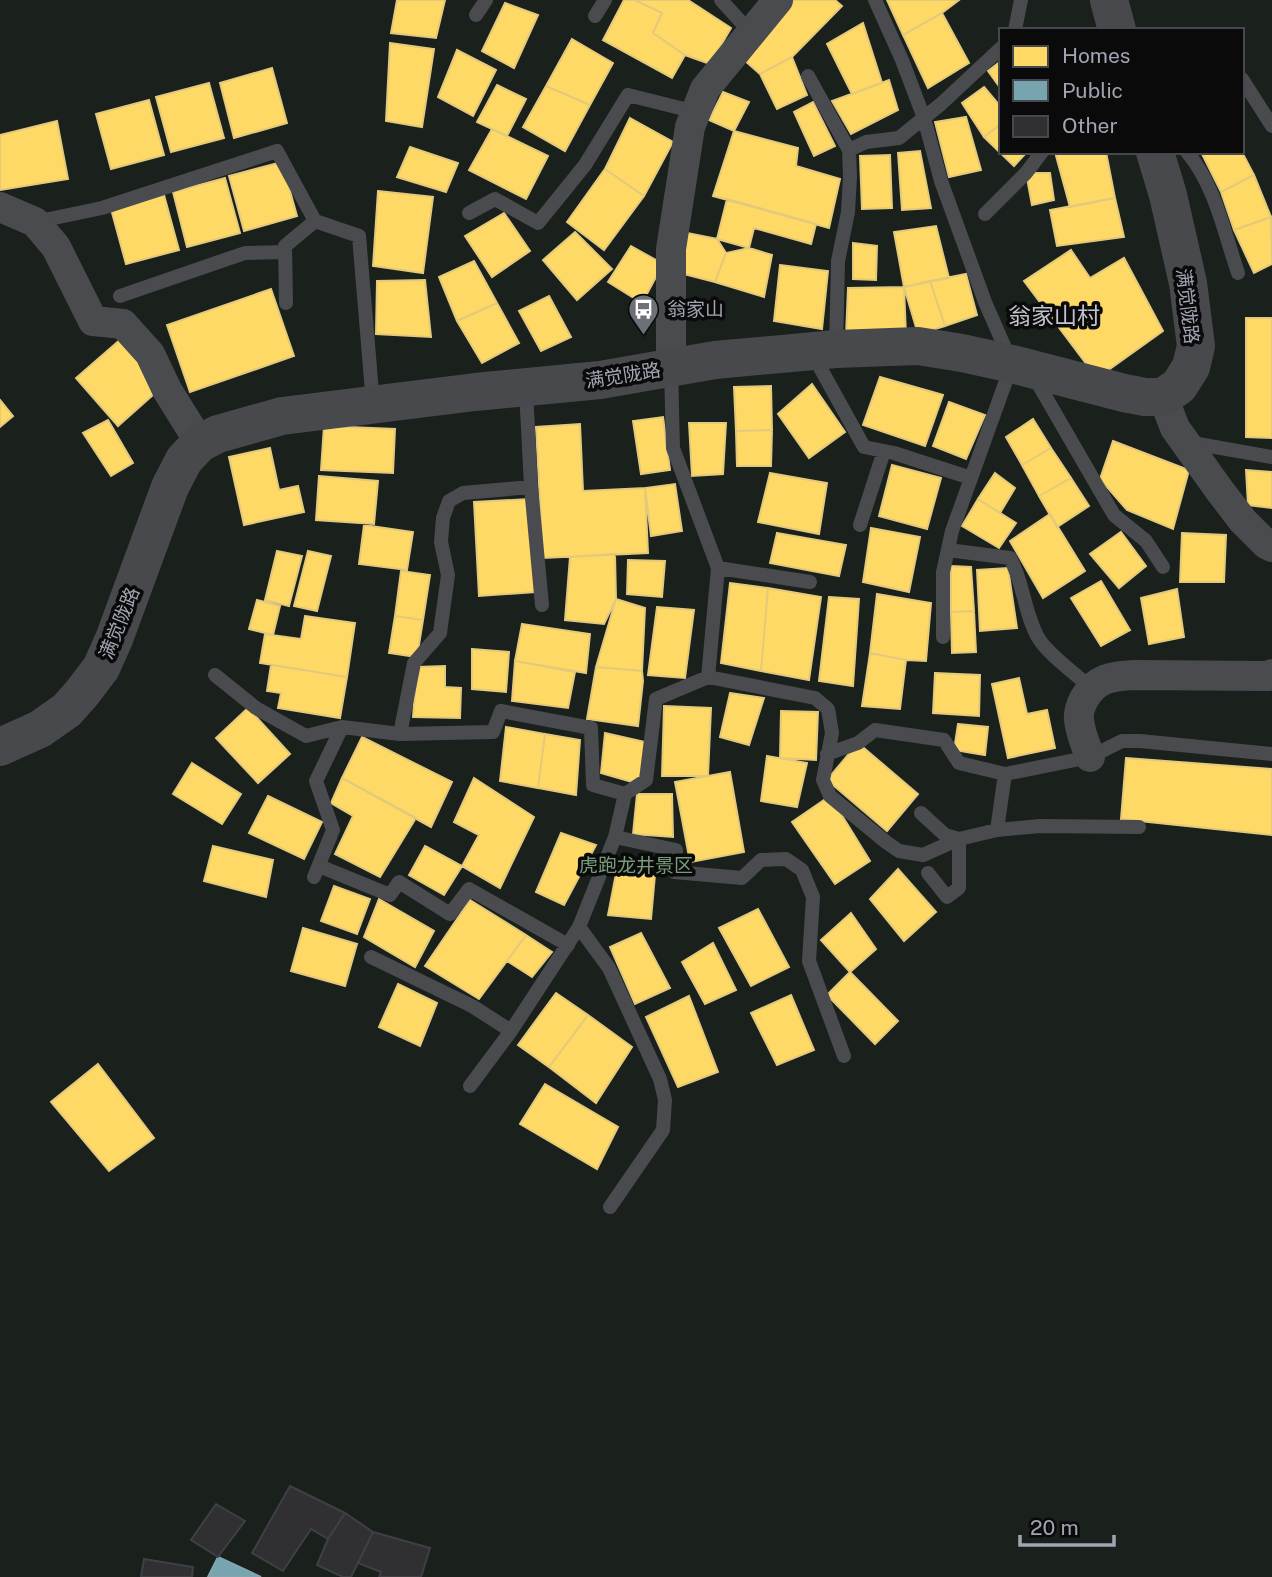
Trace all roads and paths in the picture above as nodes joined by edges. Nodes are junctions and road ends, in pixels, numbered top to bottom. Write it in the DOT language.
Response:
graph roads {
  1 [pos="486,0"];
  2 [pos="605,0"];
  3 [pos="721,0"];
  4 [pos="778,0"];
  5 [pos="875,0"];
  6 [pos="1021,0"];
  7 [pos="1109,0"];
  8 [pos="476,15"];
  9 [pos="595,16"];
  10 [pos="1015,28"];
  11 [pos="1116,28"];
  12 [pos="751,33"];
  13 [pos="999,50"];
  14 [pos="808,76"];
  15 [pos="1244,82"];
  16 [pos="696,112"];
  17 [pos="924,118"];
  18 [pos="1272,126"];
  19 [pos="849,150"];
  20 [pos="1040,154"];
  21 [pos="1155,154"];
  22 [pos="1188,154"];
  23 [pos="0,207"];
  24 [pos="469,213"];
  25 [pos="985,214"];
  26 [pos="315,221"];
  27 [pos="34,222"];
  28 [pos="285,252"];
  29 [pos="1238,273"];
  30 [pos="120,296"];
  31 [pos="286,303"];
  32 [pos="824,351"];
  33 [pos="1020,366"];
  34 [pos="671,368"];
  35 [pos="526,388"];
  36 [pos="1163,397"];
  37 [pos="374,405"];
  38 [pos="1185,442"];
  39 [pos="200,443"];
  40 [pos="884,451"];
  41 [pos="1272,457"];
  42 [pos="971,478"];
  43 [pos="531,487"];
  44 [pos="860,524"];
  45 [pos="1257,529"];
  46 [pos="948,550"];
  47 [pos="718,568"];
  48 [pos="1163,568"];
  49 [pos="810,582"];
  50 [pos="542,605"];
  51 [pos="943,637"];
  52 [pos="1272,674"];
  53 [pos="215,675"];
  54 [pos="708,677"];
  55 [pos="1091,688"];
  56 [pos="342,727"];
  57 [pos="400,734"];
  58 [pos="0,747"];
  59 [pos="827,754"];
  60 [pos="1272,754"];
  61 [pos="1090,757"];
  62 [pos="1005,774"];
  63 [pos="625,794"];
  64 [pos="921,813"];
  65 [pos="1139,828"];
  66 [pos="997,830"];
  67 [pos="615,837"];
  68 [pos="959,839"];
  69 [pos="928,873"];
  70 [pos="579,928"];
  71 [pos="568,945"];
  72 [pos="371,957"];
  73 [pos="511,1031"];
  74 [pos="844,1056"];
  75 [pos="470,1086"];
  76 [pos="610,1207"];
  1 -- 8 [label="lane"];
  2 -- 9 [label="lane"];
  3 -- 12 [label="lane"];
  4 -- 12 [label="street"];
  5 -- 17 [label="lane"];
  6 -- 10 [label="lane"];
  7 -- 11 [label="street"];
  12 -- 16 [label="street"];
  13 -- 17 [label="lane"];
  14 -- 19 [label="lane"];
  15 -- 18 [label="lane"];
  16 -- 24 [label="lane"];
  16 -- 34 [label="street"];
  17 -- 19 [label="lane"];
  17 -- 33 [label="lane"];
  19 -- 32 [label="lane"];
  20 -- 25 [label="lane"];
  21 -- 36 [label="street, 满觉陇路"];
  22 -- 29 [label="lane"];
  23 -- 27 [label="street"];
  26 -- 27 [label="lane"];
  26 -- 28 [label="lane"];
  26 -- 37 [label="lane"];
  27 -- 39 [label="street"];
  28 -- 30 [label="lane"];
  28 -- 31 [label="lane"];
  32 -- 33 [label="street, 满觉陇路"];
  32 -- 34 [label="street, 满觉陇路"];
  32 -- 40 [label="lane"];
  33 -- 36 [label="street, 满觉陇路"];
  33 -- 42 [label="lane"];
  33 -- 48 [label="lane"];
  34 -- 35 [label="street, 满觉陇路"];
  34 -- 47 [label="lane"];
  35 -- 37 [label="street, 满觉陇路"];
  35 -- 43 [label="lane"];
  36 -- 38 [label="street"];
  37 -- 39 [label="street, 满觉陇路"];
  38 -- 41 [label="lane"];
  38 -- 45 [label="street"];
  39 -- 58 [label="street, 满觉陇路"];
  40 -- 42 [label="lane"];
  40 -- 44 [label="lane"];
  42 -- 46 [label="lane"];
  43 -- 50 [label="lane"];
  43 -- 57 [label="lane"];
  46 -- 51 [label="lane"];
  46 -- 55 [label="lane"];
  47 -- 49 [label="lane"];
  47 -- 54 [label="lane"];
  52 -- 55 [label="street"];
  53 -- 56 [label="lane"];
  54 -- 59 [label="lane"];
  54 -- 63 [label="lane"];
  55 -- 61 [label="street"];
  56 -- 57 [label="lane"];
  56 -- 71 [label="lane"];
  57 -- 63 [label="lane"];
  59 -- 62 [label="lane"];
  59 -- 68 [label="lane"];
  60 -- 61 [label="lane"];
  61 -- 62 [label="lane"];
  62 -- 66 [label="lane"];
  63 -- 67 [label="lane"];
  64 -- 68 [label="lane"];
  65 -- 66 [label="lane"];
  66 -- 68 [label="lane"];
  67 -- 70 [label="lane"];
  67 -- 74 [label="lane"];
  68 -- 69 [label="lane"];
  70 -- 71 [label="lane"];
  70 -- 76 [label="lane"];
  71 -- 73 [label="lane"];
  72 -- 73 [label="lane"];
  73 -- 75 [label="lane"];
}
